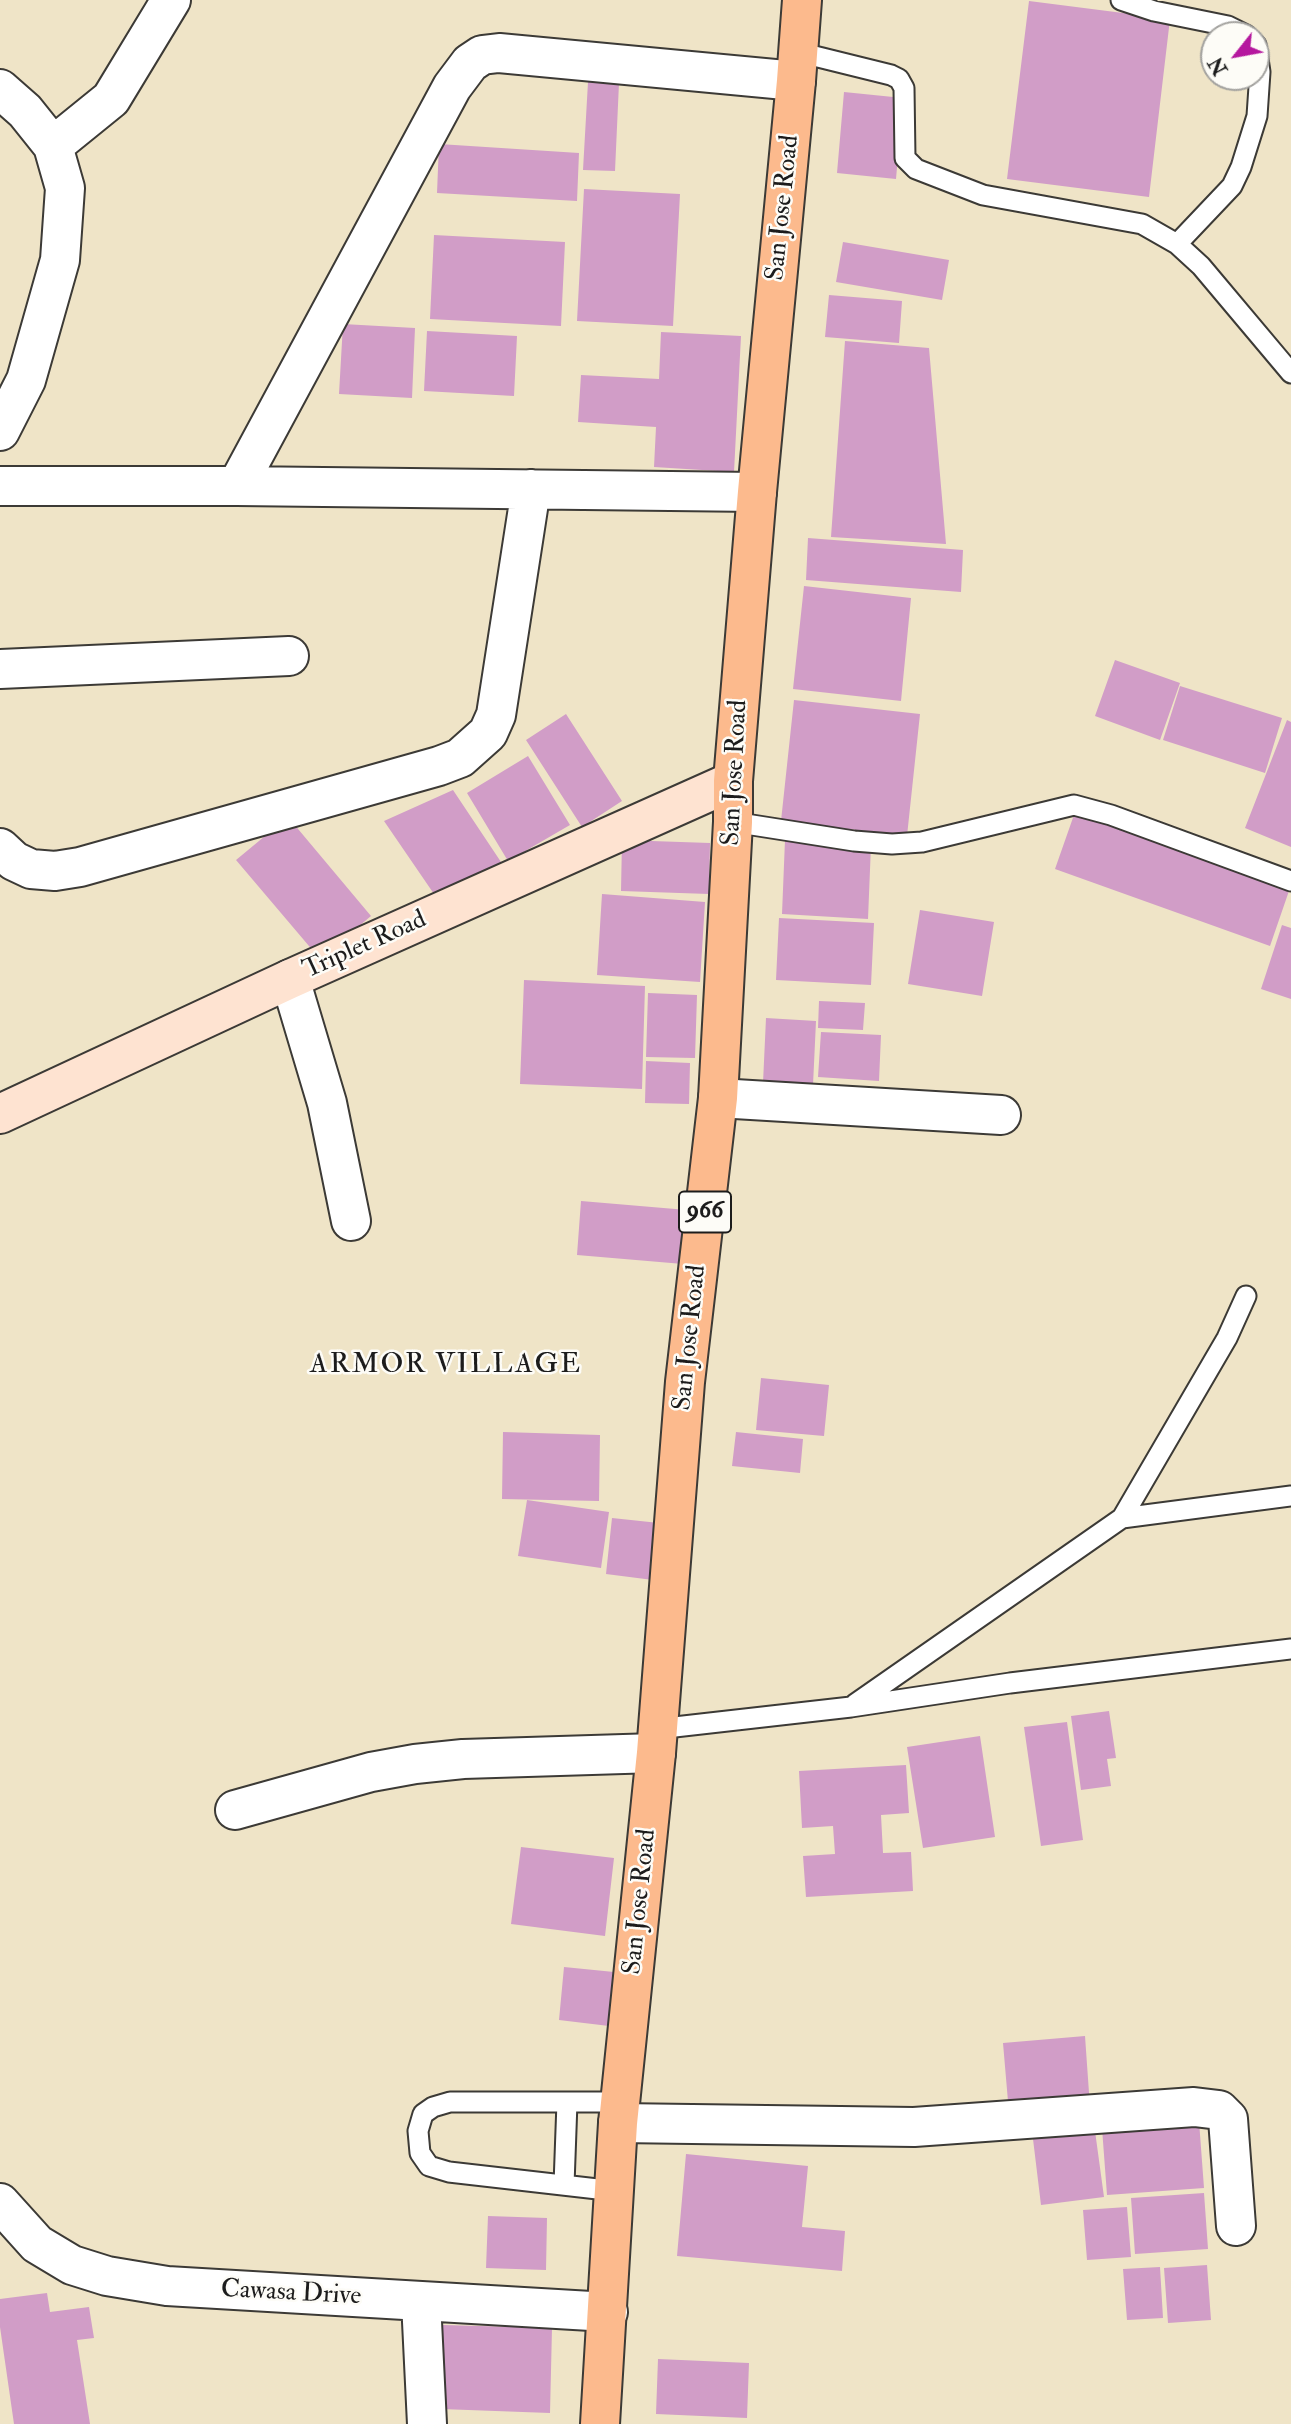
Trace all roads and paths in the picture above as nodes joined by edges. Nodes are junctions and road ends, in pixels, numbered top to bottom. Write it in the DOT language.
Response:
graph roads {
  1 [pos="171,0"];
  2 [pos="802,0"];
  3 [pos="1121,0"];
  4 [pos="1203,21"];
  5 [pos="797,66"];
  6 [pos="0,89"];
  7 [pos="1259,91"];
  8 [pos="52,146"];
  9 [pos="1177,244"];
  10 [pos="1291,373"];
  11 [pos="0,431"];
  12 [pos="0,486"];
  13 [pos="237,486"];
  14 [pos="531,489"];
  15 [pos="757,492"];
  16 [pos="289,656"];
  17 [pos="0,669"];
  18 [pos="733,781"];
  19 [pos="733,822"];
  20 [pos="0,848"];
  21 [pos="1291,881"];
  22 [pos="290,979"];
  23 [pos="718,1098"];
  24 [pos="0,1114"];
  25 [pos="1001,1115"];
  26 [pos="352,1221"];
  27 [pos="1246,1296"];
  28 [pos="1291,1496"];
  29 [pos="1122,1518"];
  30 [pos="1291,1649"];
  31 [pos="851,1707"];
  32 [pos="656,1741"];
  33 [pos="235,1810"];
  34 [pos="567,2102"];
  35 [pos="619,2113"];
  36 [pos="564,2185"];
  37 [pos="615,2191"];
  38 [pos="0,2203"];
  39 [pos="1236,2226"];
  40 [pos="421,2301"];
  41 [pos="608,2312"];
  42 [pos="427,2424"];
  43 [pos="600,2424"];
  1 -- 8 [label="street"];
  2 -- 5 [label="main road, San Jose Road / 966"];
  3 -- 4 [label="lane"];
  5 -- 9 [label="lane"];
  5 -- 13 [label="street"];
  5 -- 15 [label="main road, San Jose Road / 966"];
  6 -- 8 [label="street"];
  7 -- 9 [label="lane"];
  8 -- 11 [label="street"];
  9 -- 10 [label="lane"];
  12 -- 13 [label="street"];
  13 -- 14 [label="street"];
  14 -- 15 [label="street"];
  14 -- 20 [label="street"];
  15 -- 18 [label="main road, San Jose Road / 966"];
  16 -- 17 [label="street"];
  18 -- 19 [label="main road, San Jose Road / 966"];
  18 -- 22 [label="street, Triplet Road"];
  19 -- 21 [label="lane"];
  19 -- 23 [label="main road, San Jose Road / 966"];
  22 -- 24 [label="street, Triplet Road"];
  22 -- 26 [label="street"];
  23 -- 25 [label="street"];
  23 -- 32 [label="main road, San Jose Road / 966"];
  27 -- 29 [label="lane"];
  28 -- 29 [label="lane"];
  29 -- 31 [label="lane"];
  30 -- 31 [label="lane"];
  31 -- 32 [label="lane"];
  32 -- 33 [label="street"];
  32 -- 35 [label="main road, San Jose Road / 966"];
  34 -- 35 [label="lane"];
  34 -- 36 [label="lane"];
  34 -- 36 [label="lane"];
  35 -- 37 [label="main road, San Jose Road / 966"];
  35 -- 39 [label="street"];
  36 -- 37 [label="lane"];
  37 -- 41 [label="main road, San Jose Road / 966"];
  38 -- 40 [label="street, Cawasa Drive"];
  40 -- 41 [label="street, Cawasa Drive"];
  40 -- 42 [label="street"];
  41 -- 43 [label="main road, San Jose Road / 966"];
}
